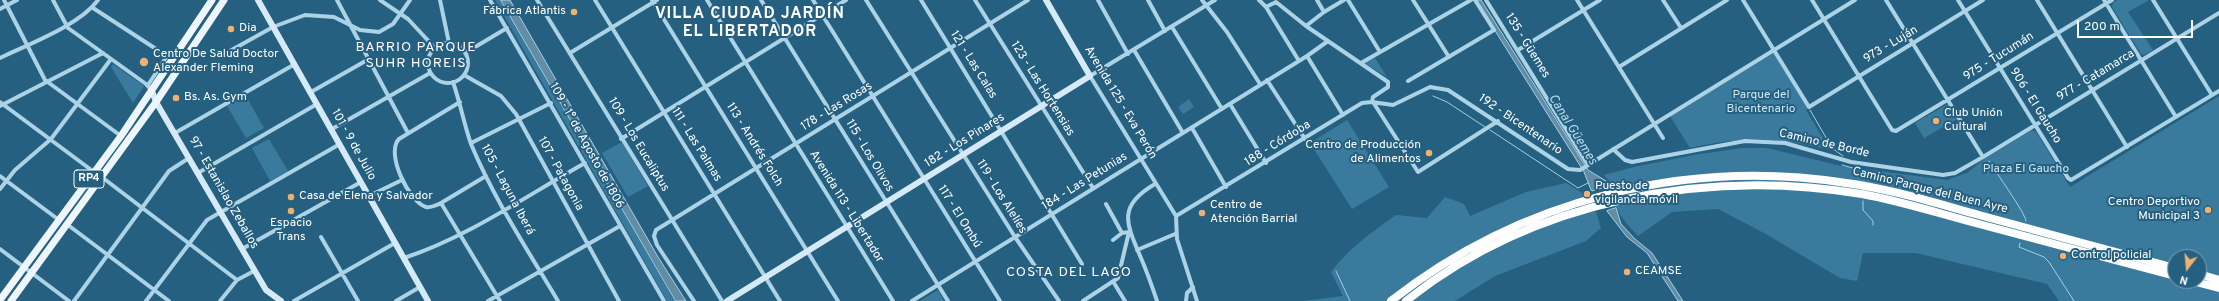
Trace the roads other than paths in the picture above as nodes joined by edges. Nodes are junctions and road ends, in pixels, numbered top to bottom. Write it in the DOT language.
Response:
graph roads {
  1 [pos="4,0"];
  2 [pos="17,0"];
  3 [pos="53,0"];
  4 [pos="98,0"];
  5 [pos="212,0"];
  6 [pos="224,0"];
  7 [pos="258,0"];
  8 [pos="337,0"];
  9 [pos="380,0"];
  10 [pos="410,0"];
  11 [pos="440,0"];
  12 [pos="490,0"];
  13 [pos="536,0"];
  14 [pos="594,0"];
  15 [pos="707,0"];
  16 [pos="762,0"];
  17 [pos="813,0"];
  18 [pos="846,0"];
  19 [pos="866,0"];
  20 [pos="921,0"];
  21 [pos="975,0"];
  22 [pos="1028,0"];
  23 [pos="1046,0"];
  24 [pos="1098,0"];
  25 [pos="1148,0"];
  26 [pos="1202,0"];
  27 [pos="1215,0"];
  28 [pos="1259,0"];
  29 [pos="1317,0"];
  30 [pos="1344,0"];
  31 [pos="1348,0"];
  32 [pos="1413,0"];
  33 [pos="1472,0"];
  34 [pos="1475,0"];
  35 [pos="1486,0"];
  36 [pos="1577,0"];
  37 [pos="1600,0"];
  38 [pos="1663,0"];
  39 [pos="1727,0"];
  40 [pos="1743,0"];
  41 [pos="1812,0"];
  42 [pos="1855,0"];
  43 [pos="1886,0"];
  44 [pos="1958,0"];
  45 [pos="1983,0"];
  46 [pos="2037,0"];
  47 [pos="2112,0"];
  48 [pos="2154,0"];
  49 [pos="654,1"];
  50 [pos="2105,2"];
  51 [pos="6,5"];
  52 [pos="1206,5"];
  53 [pos="1266,7"];
  54 [pos="93,8"];
  55 [pos="0,9"];
  56 [pos="1583,10"];
  57 [pos="1965,11"];
  58 [pos="1324,12"];
  59 [pos="2219,13"];
  60 [pos="401,14"];
  61 [pos="822,15"];
  62 [pos="1824,20"];
  63 [pos="990,24"];
  64 [pos="66,25"];
  65 [pos="352,26"];
  66 [pos="1306,26"];
  67 [pos="1429,26"];
  68 [pos="273,27"];
  69 [pos="612,27"];
  70 [pos="1172,27"];
  71 [pos="507,28"];
  72 [pos="1681,28"];
  73 [pos="1165,31"];
  74 [pos="2058,33"];
  75 [pos="785,38"];
  76 [pos="2177,38"];
  77 [pos="1328,41"];
  78 [pos="449,43"];
  79 [pos="1912,44"];
  80 [pos="26,45"];
  81 [pos="435,48"];
  82 [pos="951,48"];
  83 [pos="1134,50"];
  84 [pos="1518,50"];
  85 [pos="1774,50"];
  86 [pos="228,52"];
  87 [pos="1380,52"];
  88 [pos="102,53"];
  89 [pos="465,53"];
  90 [pos="570,53"];
  91 [pos="1128,54"];
  92 [pos="1307,56"];
  93 [pos="1449,57"];
  94 [pos="0,58"];
  95 [pos="170,58"];
  96 [pos="111,59"];
  97 [pos="369,59"];
  98 [pos="2141,60"];
  99 [pos="1299,61"];
  100 [pos="745,63"];
  101 [pos="1361,63"];
  102 [pos="295,64"];
  103 [pos="1619,67"];
  104 [pos="2000,68"];
  105 [pos="430,73"];
  106 [pos="911,73"];
  107 [pos="464,75"];
  108 [pos="1090,76"];
  109 [pos="1859,76"];
  110 [pos="1267,80"];
  111 [pos="47,82"];
  112 [pos="453,82"];
  113 [pos="1408,82"];
  114 [pos="1260,84"];
  115 [pos="150,88"];
  116 [pos="706,88"];
  117 [pos="2092,90"];
  118 [pos="2219,91"];
  119 [pos="311,92"];
  120 [pos="2212,95"];
  121 [pos="872,96"];
  122 [pos="388,97"];
  123 [pos="1948,100"];
  124 [pos="156,102"];
  125 [pos="460,102"];
  126 [pos="1372,102"];
  127 [pos="551,103"];
  128 [pos="1,104"];
  129 [pos="77,104"];
  130 [pos="317,104"];
  131 [pos="1230,104"];
  132 [pos="1041,107"];
  133 [pos="1222,109"];
  134 [pos="664,113"];
  135 [pos="1342,115"];
  136 [pos="2176,117"];
  137 [pos="835,119"];
  138 [pos="519,120"];
  139 [pos="1498,122"];
  140 [pos="1654,124"];
  141 [pos="2035,125"];
  142 [pos="1192,128"];
  143 [pos="332,129"];
  144 [pos="1002,131"];
  145 [pos="175,133"];
  146 [pos="408,133"];
  147 [pos="1184,133"];
  148 [pos="121,136"];
  149 [pos="1663,138"];
  150 [pos="51,139"];
  151 [pos="621,139"];
  152 [pos="1305,139"];
  153 [pos="471,143"];
  154 [pos="340,144"];
  155 [pos="796,144"];
  156 [pos="2127,147"];
  157 [pos="1613,149"];
  158 [pos="963,155"];
  159 [pos="1983,157"];
  160 [pos="189,158"];
  161 [pos="1140,159"];
  162 [pos="585,163"];
  163 [pos="1266,163"];
  164 [pos="1588,165"];
  165 [pos="756,168"];
  166 [pos="94,172"];
  167 [pos="198,173"];
  168 [pos="0,176"];
  169 [pos="486,176"];
  170 [pos="103,178"];
  171 [pos="402,180"];
  172 [pos="924,180"];
  173 [pos="6,181"];
  174 [pos="552,181"];
  175 [pos="361,182"];
  176 [pos="1155,184"];
  177 [pos="1226,187"];
  178 [pos="1093,188"];
  179 [pos="0,189"];
  180 [pos="715,195"];
  181 [pos="368,196"];
  182 [pos="441,203"];
  183 [pos="886,203"];
  184 [pos="1594,203"];
  185 [pos="1106,204"];
  186 [pos="142,208"];
  187 [pos="503,210"];
  188 [pos="221,212"];
  189 [pos="1053,213"];
  190 [pos="1176,216"];
  191 [pos="59,220"];
  192 [pos="672,220"];
  193 [pos="68,225"];
  194 [pos="620,226"];
  195 [pos="846,227"];
  196 [pos="1129,232"];
  197 [pos="1122,233"];
  198 [pos="1176,234"];
  199 [pos="458,235"];
  200 [pos="322,237"];
  201 [pos="1015,237"];
  202 [pos="1113,240"];
  203 [pos="189,243"];
  204 [pos="396,243"];
  205 [pos="588,245"];
  206 [pos="0,249"];
  207 [pos="242,250"];
  208 [pos="1137,250"];
  209 [pos="808,251"];
  210 [pos="108,255"];
  211 [pos="404,258"];
  212 [pos="975,262"];
  213 [pos="1082,264"];
  214 [pos="2167,266"];
  215 [pos="24,267"];
  216 [pos="254,271"];
  217 [pos="540,271"];
  218 [pos="32,272"];
  219 [pos="343,273"];
  220 [pos="2167,274"];
  221 [pos="2207,276"];
  222 [pos="766,277"];
  223 [pos="1438,278"];
  224 [pos="237,280"];
  225 [pos="2219,280"];
  226 [pos="1114,283"];
  227 [pos="2207,285"];
  228 [pos="938,286"];
  229 [pos="420,287"];
  230 [pos="1193,287"];
  231 [pos="2219,288"];
  232 [pos="154,290"];
  233 [pos="496,296"];
  234 [pos="0,300"];
  235 [pos="11,301"];
  236 [pos="69,301"];
  237 [pos="74,301"];
  238 [pos="146,301"];
  239 [pos="169,301"];
  240 [pos="220,301"];
  241 [pos="281,301"];
  242 [pos="294,301"];
  243 [pos="358,301"];
  244 [pos="396,301"];
  245 [pos="428,301"];
  246 [pos="488,301"];
  247 [pos="500,301"];
  248 [pos="558,301"];
  249 [pos="619,301"];
  250 [pos="664,301"];
  251 [pos="694,301"];
  252 [pos="722,301"];
  253 [pos="727,301"];
  254 [pos="780,301"];
  255 [pos="838,301"];
  256 [pos="893,301"];
  257 [pos="912,301"];
  258 [pos="948,301"];
  259 [pos="1000,301"];
  260 [pos="1059,301"];
  261 [pos="1083,301"];
  262 [pos="1125,301"];
  263 [pos="1157,301"];
  264 [pos="1186,301"];
  265 [pos="1197,301"];
  266 [pos="1391,301"];
  267 [pos="1406,301"];
  268 [pos="1411,301"];
  1 -- 51 [label="street"];
  2 -- 51 [label="street"];
  3 -- 64 [label="street"];
  4 -- 54 [label="street"];
  5 -- 95 [label="main road, RP4"];
  6 -- 124 [label="main road, RP4"];
  7 -- 68 [label="street, 101 - 9 de Julio"];
  8 -- 65 [label="street"];
  9 -- 60 [label="street"];
  10 -- 60 [label="street"];
  11 -- 78 [label="street"];
  12 -- 71 [label="street, 109 - 1° de Agosto de 1806"];
  13 -- 90 [label="street, 109 - Los Eucaliptus"];
  14 -- 69 [label="street, 111 - Las Palmas"];
  15 -- 100 [label="street, Avenida 113 - Libertador"];
  16 -- 75 [label="street, 115 - Los Olivos"];
  17 -- 61 [label="street, 117 - El Ombú"];
  18 -- 61 [label="street"];
  19 -- 106 [label="street, 119 - Los Alelíes"];
  20 -- 82 [label="street, 121 - Las Calas"];
  21 -- 63 [label="street, 123 - Las Hortensias"];
  22 -- 63 [label="street, 178 - Las Rosas"];
  23 -- 108 [label="street, Avenida 125 - Eva Perón"];
  24 -- 91 [label="street"];
  25 -- 73 [label="street"];
  26 -- 52 [label="street"];
  27 -- 52 [label="street, 182 - Los Pinares"];
  28 -- 53 [label="street"];
  29 -- 58 [label="street"];
  30 -- 58 [label="street"];
  31 -- 87 [label="street"];
  32 -- 67 [label="street"];
  33 -- 67 [label="street"];
  34 -- 93 [label="street"];
  35 -- 84 [label="street, 135 - Güemes"];
  36 -- 56 [label="street"];
  37 -- 56 [label="street"];
  38 -- 72 [label="street"];
  39 -- 72 [label="street"];
  40 -- 85 [label="street"];
  41 -- 62 [label="street"];
  42 -- 62 [label="street, 192 - Bicentenario"];
  43 -- 79 [label="street"];
  44 -- 57 [label="street, 906 - El Gaucho"];
  45 -- 57 [label="street, 973 - Luján"];
  46 -- 74 [label="street"];
  47 -- 50 [label="street, 975 - Tucumán"];
  48 -- 76 [label="street"];
  49 -- 69 [label="street"];
  49 -- 116 [label="street, 113 - Andrés Folch"];
  50 -- 74 [label="street, 975 - Tucumán"];
  50 -- 98 [label="street"];
  51 -- 55 [label="street"];
  51 -- 80 [label="street"];
  52 -- 70 [label="street, 182 - Los Pinares"];
  52 -- 114 [label="street"];
  53 -- 66 [label="street"];
  53 -- 99 [label="street"];
  54 -- 64 [label="street"];
  54 -- 95 [label="street"];
  56 -- 84 [label="street"];
  56 -- 103 [label="street"];
  57 -- 79 [label="street, 973 - Luján"];
  57 -- 104 [label="street, 906 - El Gaucho"];
  58 -- 66 [label="street"];
  59 -- 76 [label="street, 977 - Catamarca"];
  60 -- 65 [label="street"];
  60 -- 81 [label="street"];
  61 -- 75 [label="street"];
  61 -- 121 [label="street, 117 - El Ombú"];
  62 -- 85 [label="street, 192 - Bicentenario"];
  62 -- 109 [label="street"];
  63 -- 82 [label="street, 178 - Las Rosas"];
  63 -- 132 [label="street, 123 - Las Hortensias"];
  64 -- 80 [label="street"];
  64 -- 88 [label="street"];
  65 -- 68 [label="street"];
  65 -- 97 [label="street"];
  66 -- 77 [label="street"];
  67 -- 87 [label="street"];
  67 -- 93 [label="street"];
  68 -- 86 [label="street"];
  68 -- 102 [label="street, 101 - 9 de Julio"];
  69 -- 90 [label="street"];
  69 -- 134 [label="street, 111 - Las Palmas"];
  70 -- 73 [label="street, 182 - Los Pinares"];
  70 -- 133 [label="street"];
  71 -- 89 [label="street"];
  71 -- 127 [label="street, 109 - 1° de Agosto de 1806"];
  72 -- 103 [label="street"];
  73 -- 83 [label="street, 182 - Los Pinares"];
  74 -- 104 [label="street, 975 - Tucumán"];
  74 -- 117 [label="street"];
  75 -- 100 [label="street"];
  75 -- 137 [label="street, 115 - Los Olivos"];
  76 -- 98 [label="street, 977 - Catamarca"];
  76 -- 120 [label="street"];
  77 -- 92 [label="street, 184 - Las Petunias"];
  77 -- 101 [label="street"];
  78 -- 81 [label="street"];
  78 -- 89 [label="street"];
  79 -- 109 [label="street, 973 - Luján"];
  79 -- 123 [label="street"];
  80 -- 94 [label="street"];
  80 -- 111 [label="street"];
  81 -- 105 [label="street"];
  82 -- 106 [label="street, 178 - Las Rosas"];
  82 -- 144 [label="street, 121 - Las Calas"];
  83 -- 91 [label="street, 182 - Los Pinares"];
  83 -- 147 [label="street"];
  84 -- 164 [label="street, 135 - Güemes"];
  85 -- 109 [label="street, 973 - Luján"];
  85 -- 140 [label="street, 192 - Bicentenario"];
  87 -- 101 [label="street"];
  88 -- 96 [label="street"];
  88 -- 111 [label="street"];
  89 -- 107 [label="street"];
  90 -- 151 [label="street, 109 - Los Eucaliptus"];
  91 -- 108 [label="street, 182 - Los Pinares"];
  92 -- 99 [label="street, 184 - Las Petunias"];
  92 -- 135 [label="street"];
  93 -- 113 [label="street"];
  95 -- 115 [label="main road, RP4"];
  96 -- 115 [label="street"];
  96 -- 129 [label="street"];
  97 -- 119 [label="street"];
  97 -- 122 [label="street"];
  98 -- 117 [label="street, 977 - Catamarca"];
  98 -- 136 [label="street"];
  99 -- 110 [label="street, 184 - Las Petunias"];
  100 -- 116 [label="street"];
  100 -- 155 [label="street, Avenida 113 - Libertador"];
  101 -- 126 [label="street, 188 - Córdoba"];
  102 -- 119 [label="street, 101 - 9 de Julio"];
  102 -- 145 [label="street"];
  103 -- 140 [label="street"];
  104 -- 123 [label="street, 975 - Tucumán"];
  104 -- 141 [label="street, 906 - El Gaucho"];
  105 -- 112 [label="street"];
  105 -- 122 [label="street"];
  106 -- 121 [label="street, 178 - Las Rosas"];
  106 -- 158 [label="street, 119 - Los Alelíes"];
  107 -- 112 [label="street"];
  107 -- 138 [label="street, 107 - Patagonia"];
  108 -- 132 [label="street, 182 - Los Pinares"];
  108 -- 161 [label="street, Avenida 125 - Eva Perón"];
  109 -- 123 [label="street, 975 - Tucumán"];
  110 -- 114 [label="street, 184 - Las Petunias"];
  110 -- 152 [label="street"];
  111 -- 128 [label="street"];
  111 -- 129 [label="street"];
  112 -- 125 [label="street, 105 - Laguna Iberá"];
  114 -- 131 [label="street, 184 - Las Petunias"];
  115 -- 124 [label="street, 97 - Estanislao Zeballos"];
  115 -- 148 [label="main road, RP4"];
  116 -- 134 [label="street"];
  116 -- 165 [label="street, 113 - Andrés Folch"];
  117 -- 141 [label="street, 977 - Catamarca"];
  117 -- 156 [label="street"];
  118 -- 120 [label="street"];
  119 -- 130 [label="street, 101 - 9 de Julio"];
  120 -- 136 [label="street"];
  121 -- 137 [label="street, 178 - Las Rosas"];
  121 -- 172 [label="street, 117 - El Ombú"];
  122 -- 143 [label="street"];
  122 -- 146 [label="street"];
  123 -- 159 [label="street"];
  124 -- 145 [label="street, 97 - Estanislao Zeballos"];
  124 -- 170 [label="main road, RP4"];
  125 -- 146 [label="street"];
  125 -- 153 [label="street, 105 - Laguna Iberá"];
  126 -- 135 [label="street, 188 - Córdoba"];
  126 -- 139 [label="street, 192 - Bicentenario"];
  126 -- 139 [label="street"];
  127 -- 138 [label="street"];
  127 -- 162 [label="street, 109 - 1° de Agosto de 1806"];
  128 -- 150 [label="street"];
  129 -- 148 [label="street"];
  129 -- 150 [label="street"];
  130 -- 143 [label="street, 101 - 9 de Julio"];
  130 -- 167 [label="street"];
  131 -- 133 [label="street, 184 - Las Petunias"];
  131 -- 163 [label="street"];
  132 -- 144 [label="street, 182 - Los Pinares"];
  132 -- 178 [label="street, 123 - Las Hortensias"];
  133 -- 142 [label="street, 184 - Las Petunias"];
  134 -- 151 [label="street"];
  134 -- 180 [label="street, 111 - Las Palmas"];
  135 -- 152 [label="street, 188 - Córdoba"];
  136 -- 156 [label="street"];
  137 -- 155 [label="street, 178 - Las Rosas"];
  137 -- 183 [label="street, 115 - Los Olivos"];
  138 -- 153 [label="street"];
  138 -- 174 [label="street, 107 - Patagonia"];
  139 -- 164 [label="street, 192 - Bicentenario"];
  140 -- 149 [label="street"];
  140 -- 157 [label="street, 192 - Bicentenario"];
  141 -- 156 [label="street, 906 - El Gaucho"];
  141 -- 159 [label="street, 977 - Catamarca"];
  142 -- 147 [label="street, 184 - Las Petunias"];
  142 -- 177 [label="street"];
  143 -- 154 [label="street, 101 - 9 de Julio"];
  144 -- 158 [label="street, 182 - Los Pinares"];
  144 -- 189 [label="street, 121 - Las Calas"];
  145 -- 160 [label="street, 97 - Estanislao Zeballos"];
  146 -- 171 [label="street"];
  147 -- 161 [label="street, 184 - Las Petunias"];
  148 -- 166 [label="main road, RP4"];
  150 -- 166 [label="street"];
  150 -- 173 [label="street"];
  151 -- 192 [label="street, 109 - Los Eucaliptus"];
  152 -- 163 [label="street, 188 - Córdoba"];
  153 -- 169 [label="street, 105 - Laguna Iberá"];
  154 -- 175 [label="street, 101 - 9 de Julio"];
  154 -- 188 [label="street"];
  155 -- 165 [label="street, 178 - Las Rosas"];
  155 -- 195 [label="street, Avenida 113 - Libertador"];
  157 -- 159 [label="street, Camino de Borde"];
  157 -- 164 [label="street, 192 - Bicentenario"];
  158 -- 172 [label="street, 182 - Los Pinares"];
  158 -- 201 [label="street, 119 - Los Alelíes"];
  160 -- 167 [label="street, 97 - Estanislao Zeballos"];
  160 -- 186 [label="street"];
  161 -- 176 [label="street, Avenida 125 - Eva Perón"];
  161 -- 178 [label="street, 184 - Las Petunias"];
  162 -- 174 [label="street"];
  162 -- 194 [label="street, 109 - 1° de Agosto de 1806"];
  163 -- 177 [label="street, 188 - Córdoba"];
  165 -- 180 [label="street, 178 - Las Rosas"];
  165 -- 209 [label="street, 113 - Andrés Folch"];
  166 -- 191 [label="main road, RP4"];
  167 -- 188 [label="street, 97 - Estanislao Zeballos"];
  168 -- 173 [label="street"];
  169 -- 182 [label="street"];
  169 -- 187 [label="street, 105 - Laguna Iberá"];
  170 -- 186 [label="street"];
  170 -- 193 [label="main road, RP4"];
  171 -- 181 [label="street"];
  171 -- 182 [label="street"];
  172 -- 183 [label="street, 182 - Los Pinares"];
  172 -- 212 [label="street, 117 - El Ombú"];
  173 -- 179 [label="street"];
  173 -- 191 [label="street"];
  174 -- 187 [label="street"];
  174 -- 205 [label="street, 107 - Patagonia"];
  175 -- 181 [label="street, 101 - 9 de Julio"];
  175 -- 207 [label="street"];
  176 -- 190 [label="street, Avenida 125 - Eva Perón"];
  176 -- 196 [label="street"];
  177 -- 190 [label="street, 188 - Córdoba"];
  178 -- 189 [label="street, 184 - Las Petunias"];
  180 -- 192 [label="street, 178 - Las Rosas"];
  180 -- 222 [label="street, 111 - Las Palmas"];
  181 -- 204 [label="street, 101 - 9 de Julio"];
  182 -- 199 [label="street"];
  183 -- 195 [label="street, 182 - Los Pinares"];
  183 -- 228 [label="street, 115 - Los Olivos"];
  184 -- 214 [label="highway, Camino Parque del Buen Ayre"];
  184 -- 220 [label="highway, Camino Parque del Buen Ayre"];
  184 -- 223 [label="highway, Camino Parque del Buen Ayre"];
  184 -- 266 [label="highway, Camino Parque del Buen Ayre"];
  185 -- 197 [label="street"];
  186 -- 203 [label="street"];
  186 -- 210 [label="street"];
  187 -- 199 [label="street"];
  187 -- 217 [label="street, 105 - Laguna Iberá"];
  188 -- 203 [label="street"];
  188 -- 207 [label="street, 97 - Estanislao Zeballos"];
  189 -- 201 [label="street, 184 - Las Petunias"];
  189 -- 213 [label="street, 121 - Las Calas"];
  190 -- 198 [label="street"];
  191 -- 215 [label="main road, RP4"];
  192 -- 251 [label="street, 178 - Las Rosas"];
  192 -- 252 [label="street, 109 - Los Eucaliptus"];
  193 -- 210 [label="street"];
  193 -- 218 [label="main road, RP4"];
  194 -- 205 [label="street"];
  194 -- 250 [label="street, 109 - 1° de Agosto de 1806"];
  195 -- 209 [label="street, 182 - Los Pinares"];
  195 -- 256 [label="street, Avenida 113 - Libertador"];
  196 -- 197 [label="street"];
  196 -- 208 [label="street"];
  196 -- 226 [label="street"];
  197 -- 202 [label="street"];
  198 -- 208 [label="street"];
  198 -- 230 [label="street"];
  199 -- 211 [label="street"];
  199 -- 233 [label="street"];
  200 -- 219 [label="street"];
  201 -- 212 [label="street, 184 - Las Petunias"];
  201 -- 260 [label="street, 119 - Los Alelíes"];
  203 -- 224 [label="street"];
  203 -- 232 [label="street"];
  204 -- 211 [label="street, 101 - 9 de Julio"];
  204 -- 219 [label="street"];
  205 -- 217 [label="street"];
  205 -- 249 [label="street, 107 - Patagonia"];
  206 -- 215 [label="street"];
  207 -- 216 [label="street, 97 - Estanislao Zeballos"];
  208 -- 263 [label="street"];
  209 -- 222 [label="street, 182 - Los Pinares"];
  209 -- 255 [label="street, 113 - Andrés Folch"];
  210 -- 232 [label="street"];
  210 -- 237 [label="street"];
  211 -- 229 [label="street, 101 - 9 de Julio"];
  212 -- 228 [label="street, 184 - Las Petunias"];
  212 -- 259 [label="street, 117 - El Ombú"];
  215 -- 218 [label="street"];
  215 -- 234 [label="main road, RP4"];
  216 -- 224 [label="street"];
  216 -- 241 [label="street, 97 - Estanislao Zeballos"];
  217 -- 233 [label="street"];
  217 -- 248 [label="street, 105 - Laguna Iberá"];
  218 -- 235 [label="main road, RP4"];
  218 -- 236 [label="street"];
  219 -- 242 [label="street"];
  219 -- 243 [label="street"];
  221 -- 225 [label="highway"];
  222 -- 253 [label="street, 182 - Los Pinares"];
  222 -- 254 [label="street, 111 - Las Palmas"];
  223 -- 267 [label="highway, Camino Parque del Buen Ayre"];
  223 -- 268 [label="highway"];
  224 -- 240 [label="street"];
  226 -- 261 [label="street"];
  226 -- 262 [label="street"];
  227 -- 231 [label="highway"];
  228 -- 257 [label="street, 184 - Las Petunias"];
  228 -- 258 [label="street, 115 - Los Olivos"];
  229 -- 244 [label="street"];
  229 -- 245 [label="street, 101 - 9 de Julio"];
  230 -- 264 [label="street"];
  230 -- 265 [label="street"];
  232 -- 238 [label="street"];
  232 -- 239 [label="street"];
  233 -- 246 [label="street"];
  233 -- 247 [label="street"];
}
